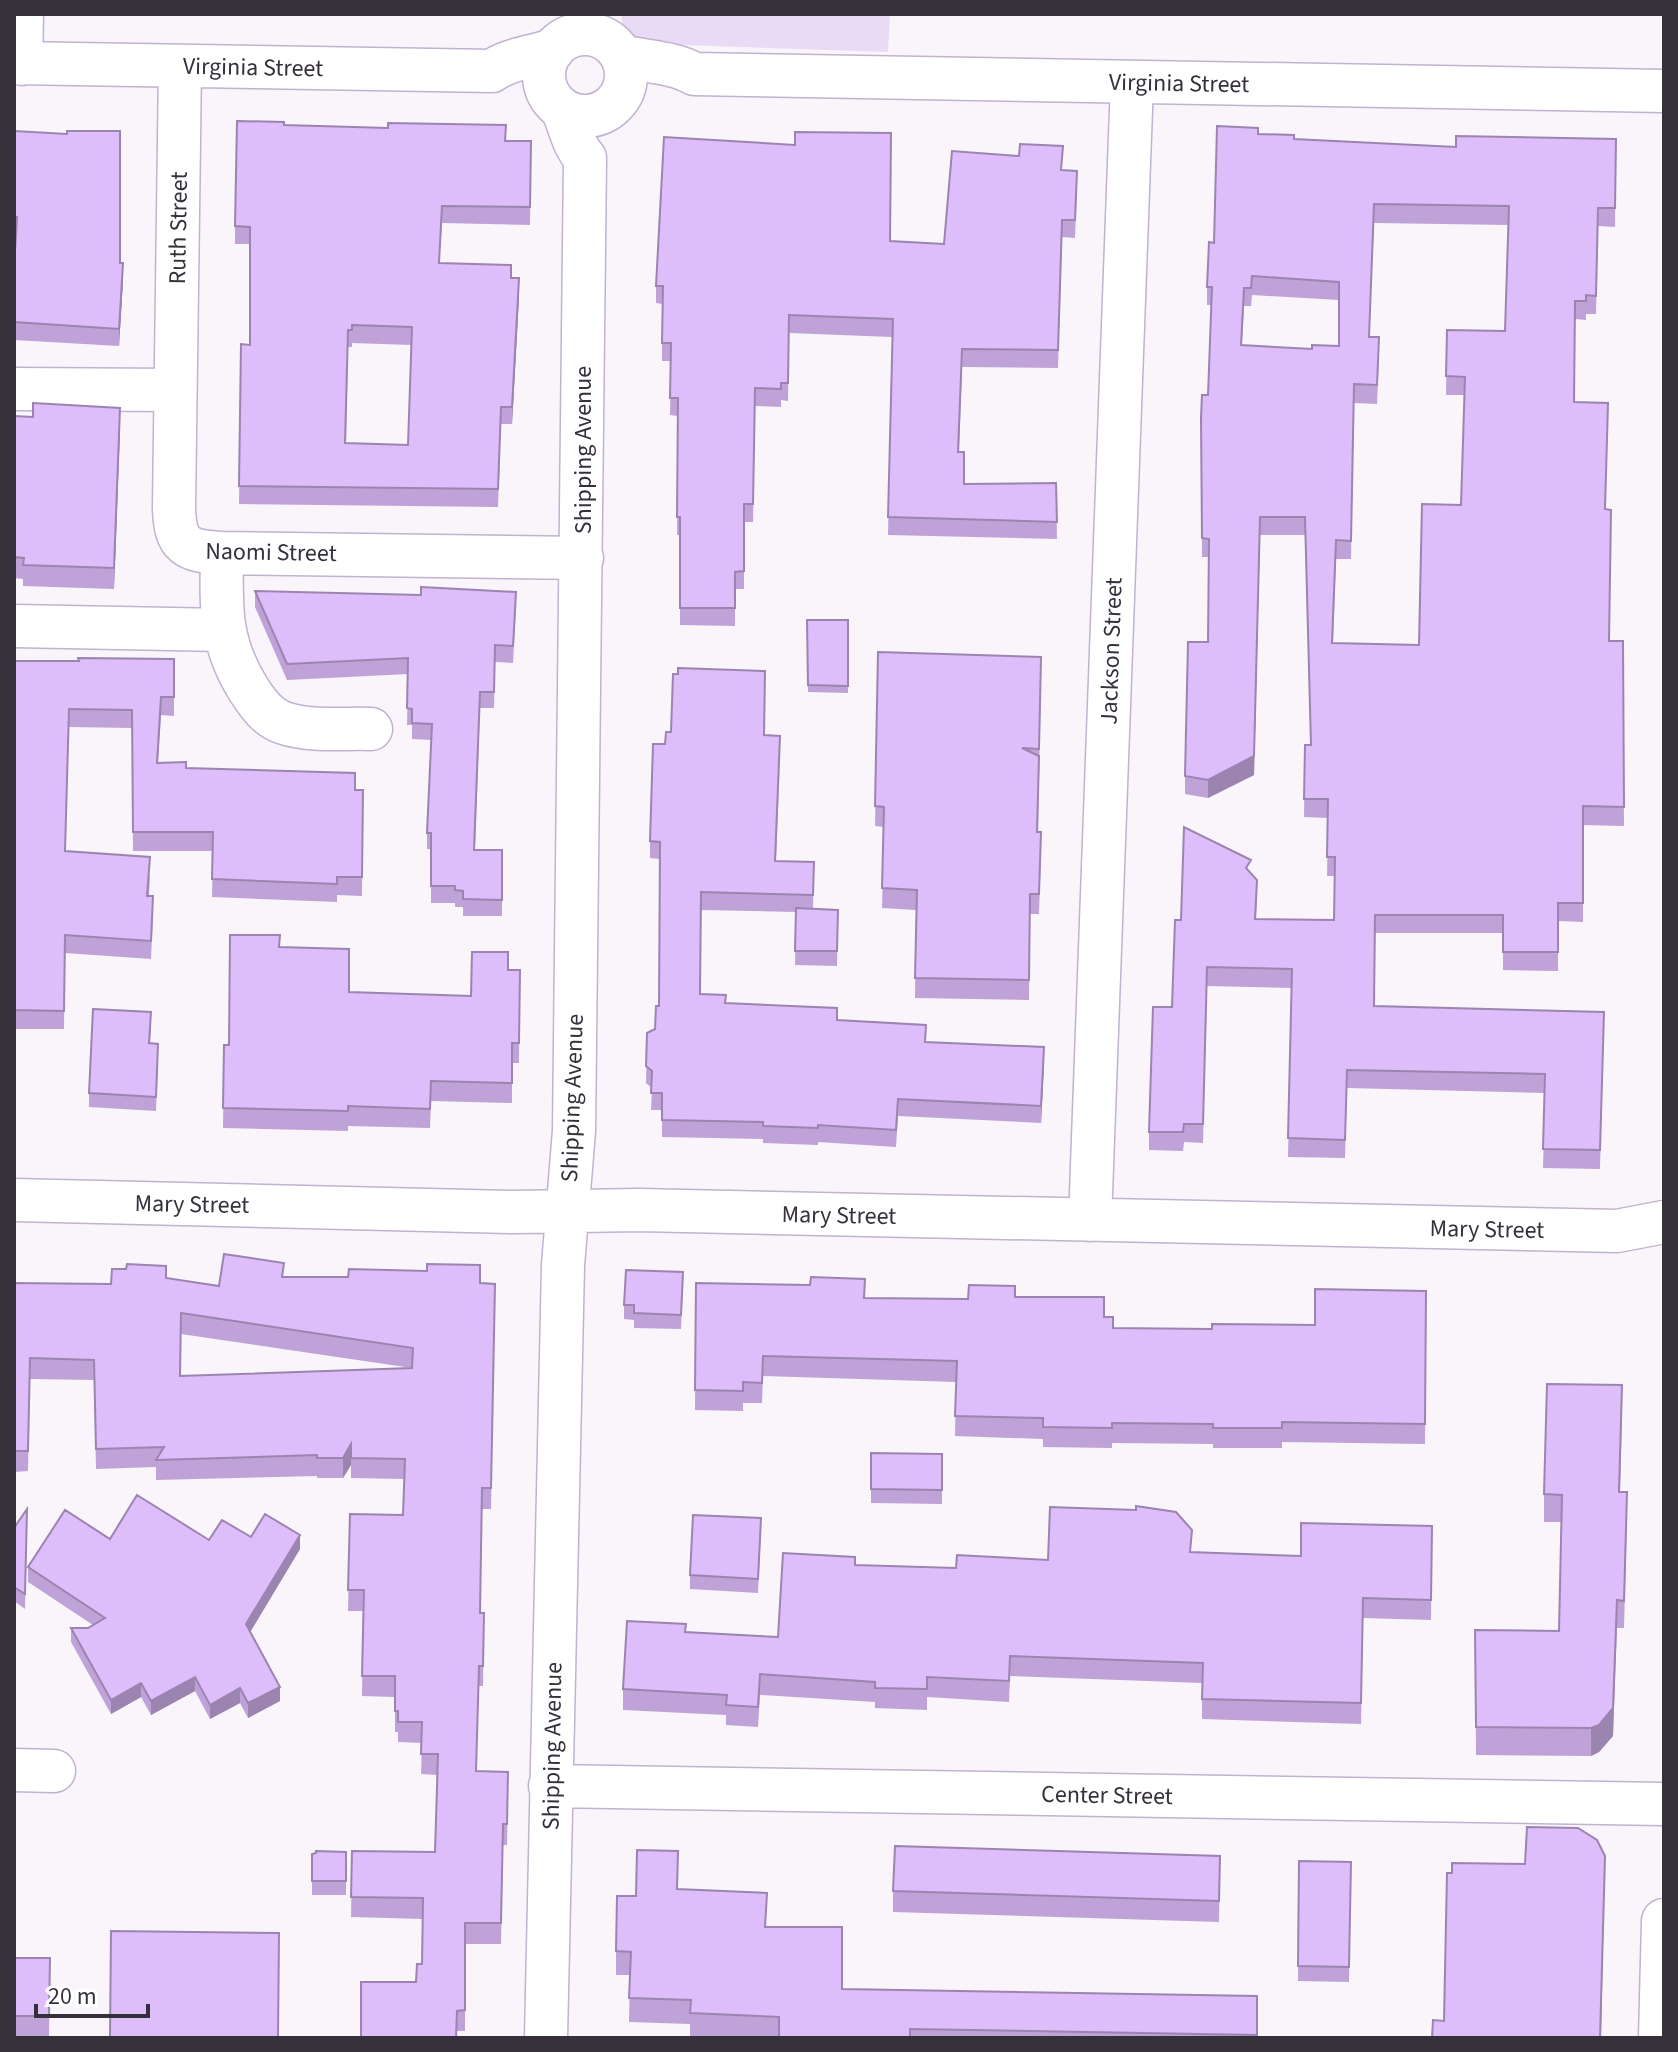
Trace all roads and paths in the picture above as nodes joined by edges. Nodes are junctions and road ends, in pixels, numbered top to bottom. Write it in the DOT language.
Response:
graph roads {
  1 [pos="22,14"];
  2 [pos="588,35"];
  3 [pos="17,64"];
  4 [pos="180,66"];
  5 [pos="492,71"];
  6 [pos="694,74"];
  7 [pos="1132,82"];
  8 [pos="1664,91"];
  9 [pos="556,103"];
  10 [pos="613,104"];
  11 [pos="585,158"];
  12 [pos="14,389"];
  13 [pos="175,390"];
  14 [pos="222,553"];
  15 [pos="582,558"];
  16 [pos="14,626"];
  17 [pos="223,630"];
  18 [pos="371,729"];
  19 [pos="14,1200"];
  20 [pos="567,1211"];
  21 [pos="1090,1220"];
  22 [pos="1664,1222"];
  23 [pos="550,1786"];
  24 [pos="1664,1804"];
  25 [pos="1664,1921"];
  26 [pos="546,2038"];
  27 [pos="1661,2038"];
  1 -- 3 [label="street"];
  2 -- 5 [label="street, Virginia Street"];
  2 -- 6 [label="street, Virginia Street"];
  2 -- 9 [label="street"];
  2 -- 10 [label="street"];
  3 -- 4 [label="street, Virginia Street"];
  4 -- 5 [label="street, Virginia Street"];
  4 -- 13 [label="street, Ruth Street"];
  5 -- 9 [label="street, Virginia Street"];
  6 -- 7 [label="street, Virginia Street"];
  6 -- 10 [label="street, Virginia Street"];
  7 -- 8 [label="street, Virginia Street"];
  7 -- 21 [label="street, Jackson Street"];
  9 -- 10 [label="street"];
  9 -- 11 [label="street, Shipping Avenue"];
  10 -- 11 [label="street, Shipping Avenue"];
  11 -- 15 [label="street, Shipping Avenue"];
  12 -- 13 [label="street"];
  13 -- 14 [label="street, Naomi Street"];
  14 -- 15 [label="street, Naomi Street"];
  14 -- 17 [label="street"];
  15 -- 20 [label="street, Shipping Avenue"];
  16 -- 17 [label="street"];
  17 -- 18 [label="street"];
  19 -- 20 [label="street, Mary Street"];
  20 -- 21 [label="street, Mary Street"];
  20 -- 23 [label="street, Shipping Avenue"];
  21 -- 22 [label="street, Mary Street"];
  23 -- 24 [label="street, Center Street"];
  23 -- 26 [label="street, Shipping Avenue"];
  25 -- 27 [label="street"];
}
